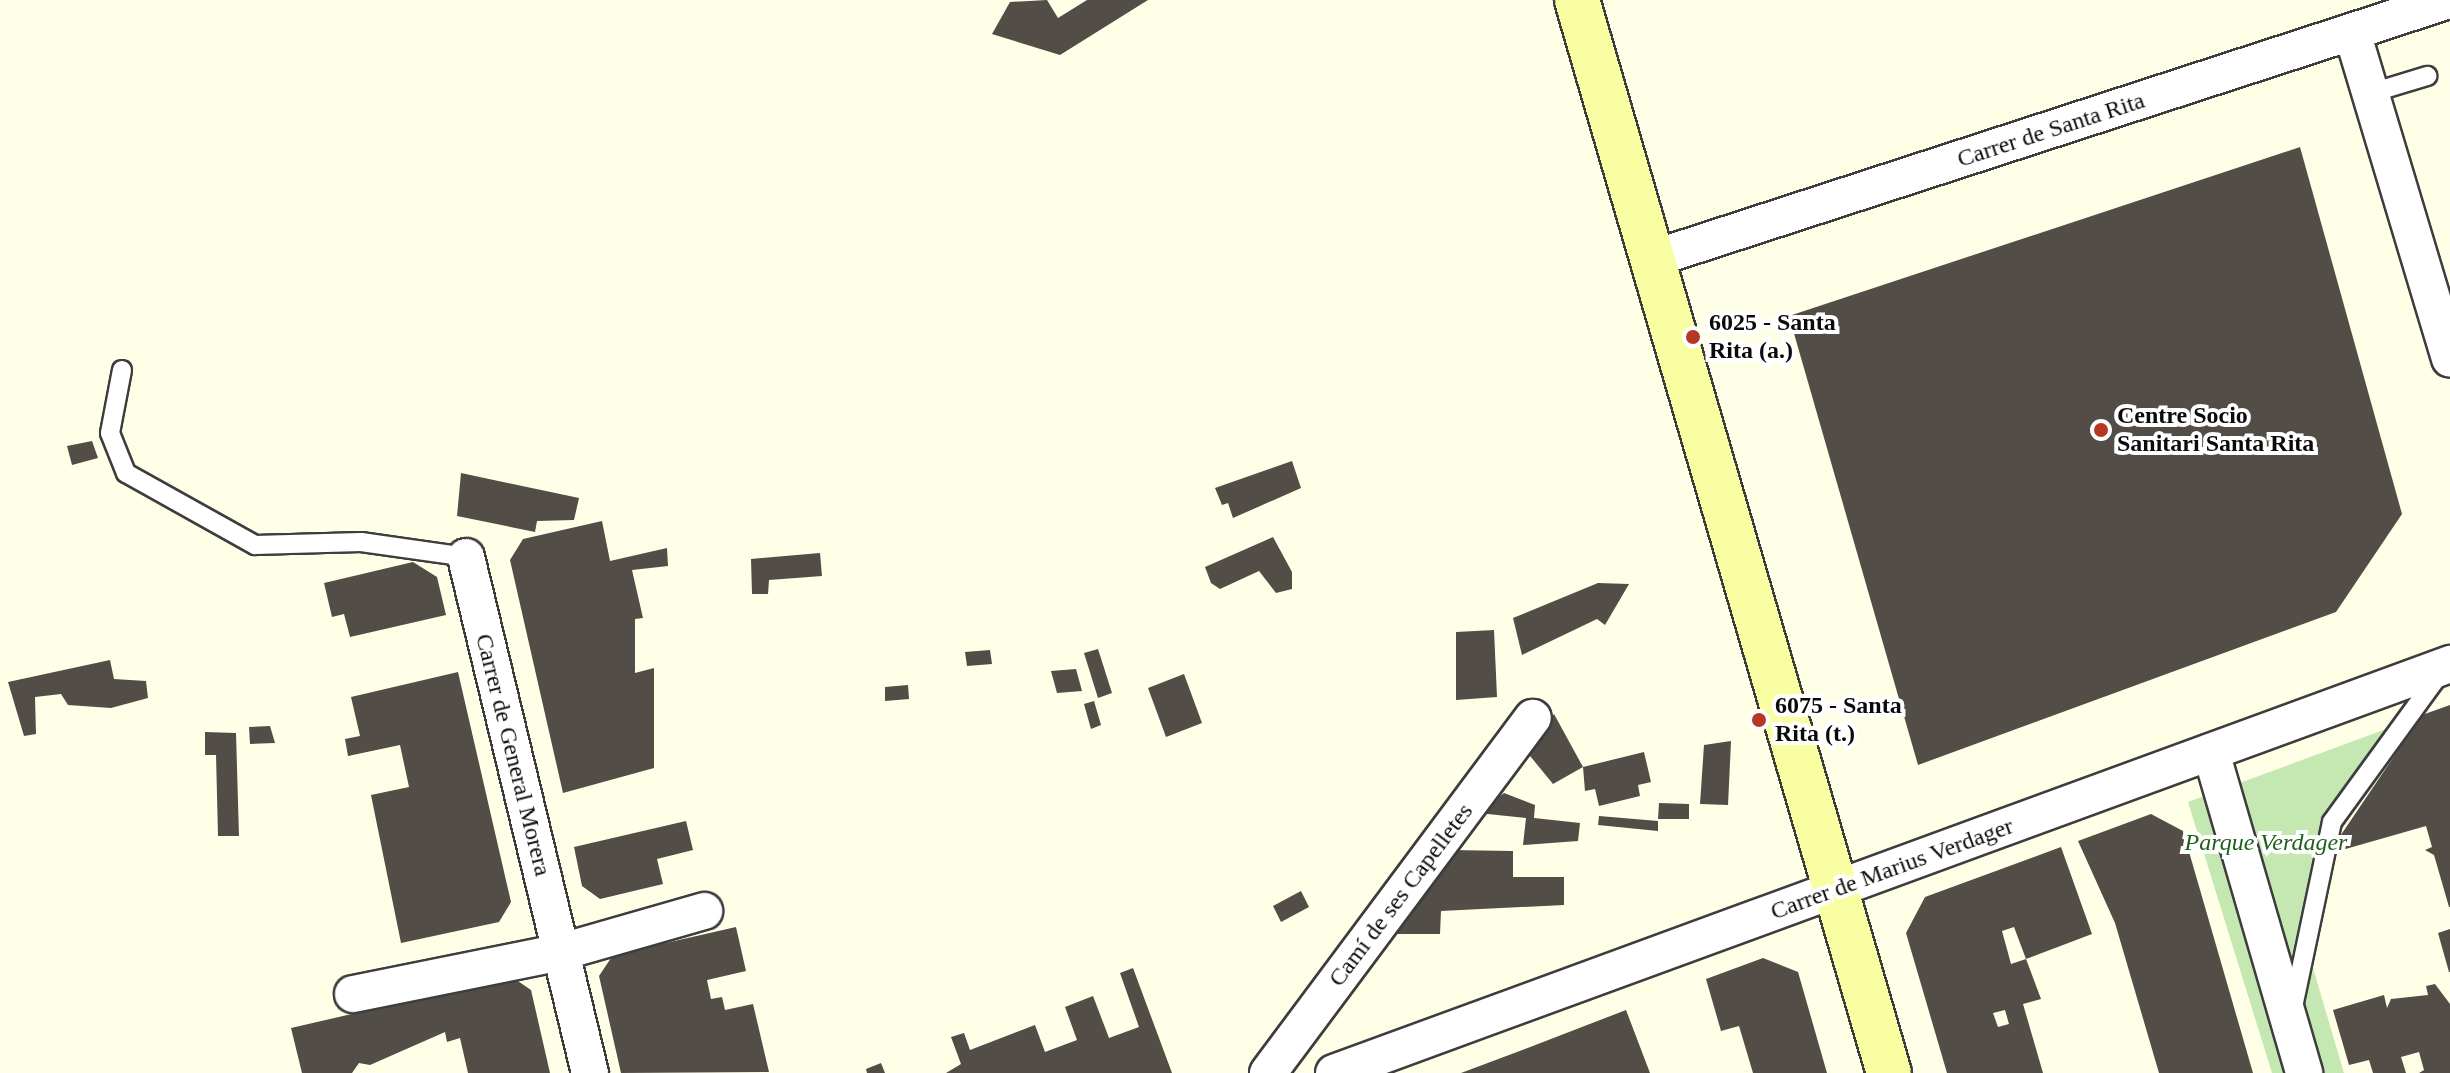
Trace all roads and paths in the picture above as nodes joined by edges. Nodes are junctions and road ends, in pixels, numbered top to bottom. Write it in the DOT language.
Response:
graph roads {
  1 [pos="1577,0"];
  2 [pos="2449,0"];
  3 [pos="2352,32"];
  4 [pos="2427,76"];
  5 [pos="2371,93"];
  6 [pos="1652,259"];
  7 [pos="2450,359"];
  8 [pos="122,370"];
  9 [pos="466,557"];
  10 [pos="2449,662"];
  11 [pos="1533,718"];
  12 [pos="2211,752"];
  13 [pos="1836,890"];
  14 [pos="704,911"];
  15 [pos="561,952"];
  16 [pos="353,994"];
  17 [pos="2290,1026"];
  18 [pos="590,1073"];
  19 [pos="1268,1073"];
  20 [pos="1334,1073"];
  21 [pos="1889,1073"];
  22 [pos="2304,1073"];
  1 -- 6 [label="street"];
  2 -- 3 [label="street, Carrer de Santa Rita"];
  3 -- 5 [label="street"];
  3 -- 6 [label="street, Carrer de Santa Rita"];
  4 -- 5 [label="lane"];
  5 -- 7 [label="street"];
  6 -- 13 [label="street"];
  8 -- 9 [label="lane"];
  9 -- 15 [label="street, Carrer de General Morera"];
  10 -- 12 [label="street, Carrer de Marius Verdager"];
  10 -- 17 [label="lane"];
  11 -- 19 [label="street, Camí de ses Capelletes"];
  12 -- 13 [label="street, Carrer de Marius Verdager"];
  12 -- 17 [label="street"];
  13 -- 20 [label="street, Carrer de Marius Verdager"];
  13 -- 21 [label="street"];
  14 -- 15 [label="street"];
  15 -- 16 [label="street"];
  15 -- 18 [label="street, Carrer de General Morera"];
  17 -- 22 [label="street"];
}
